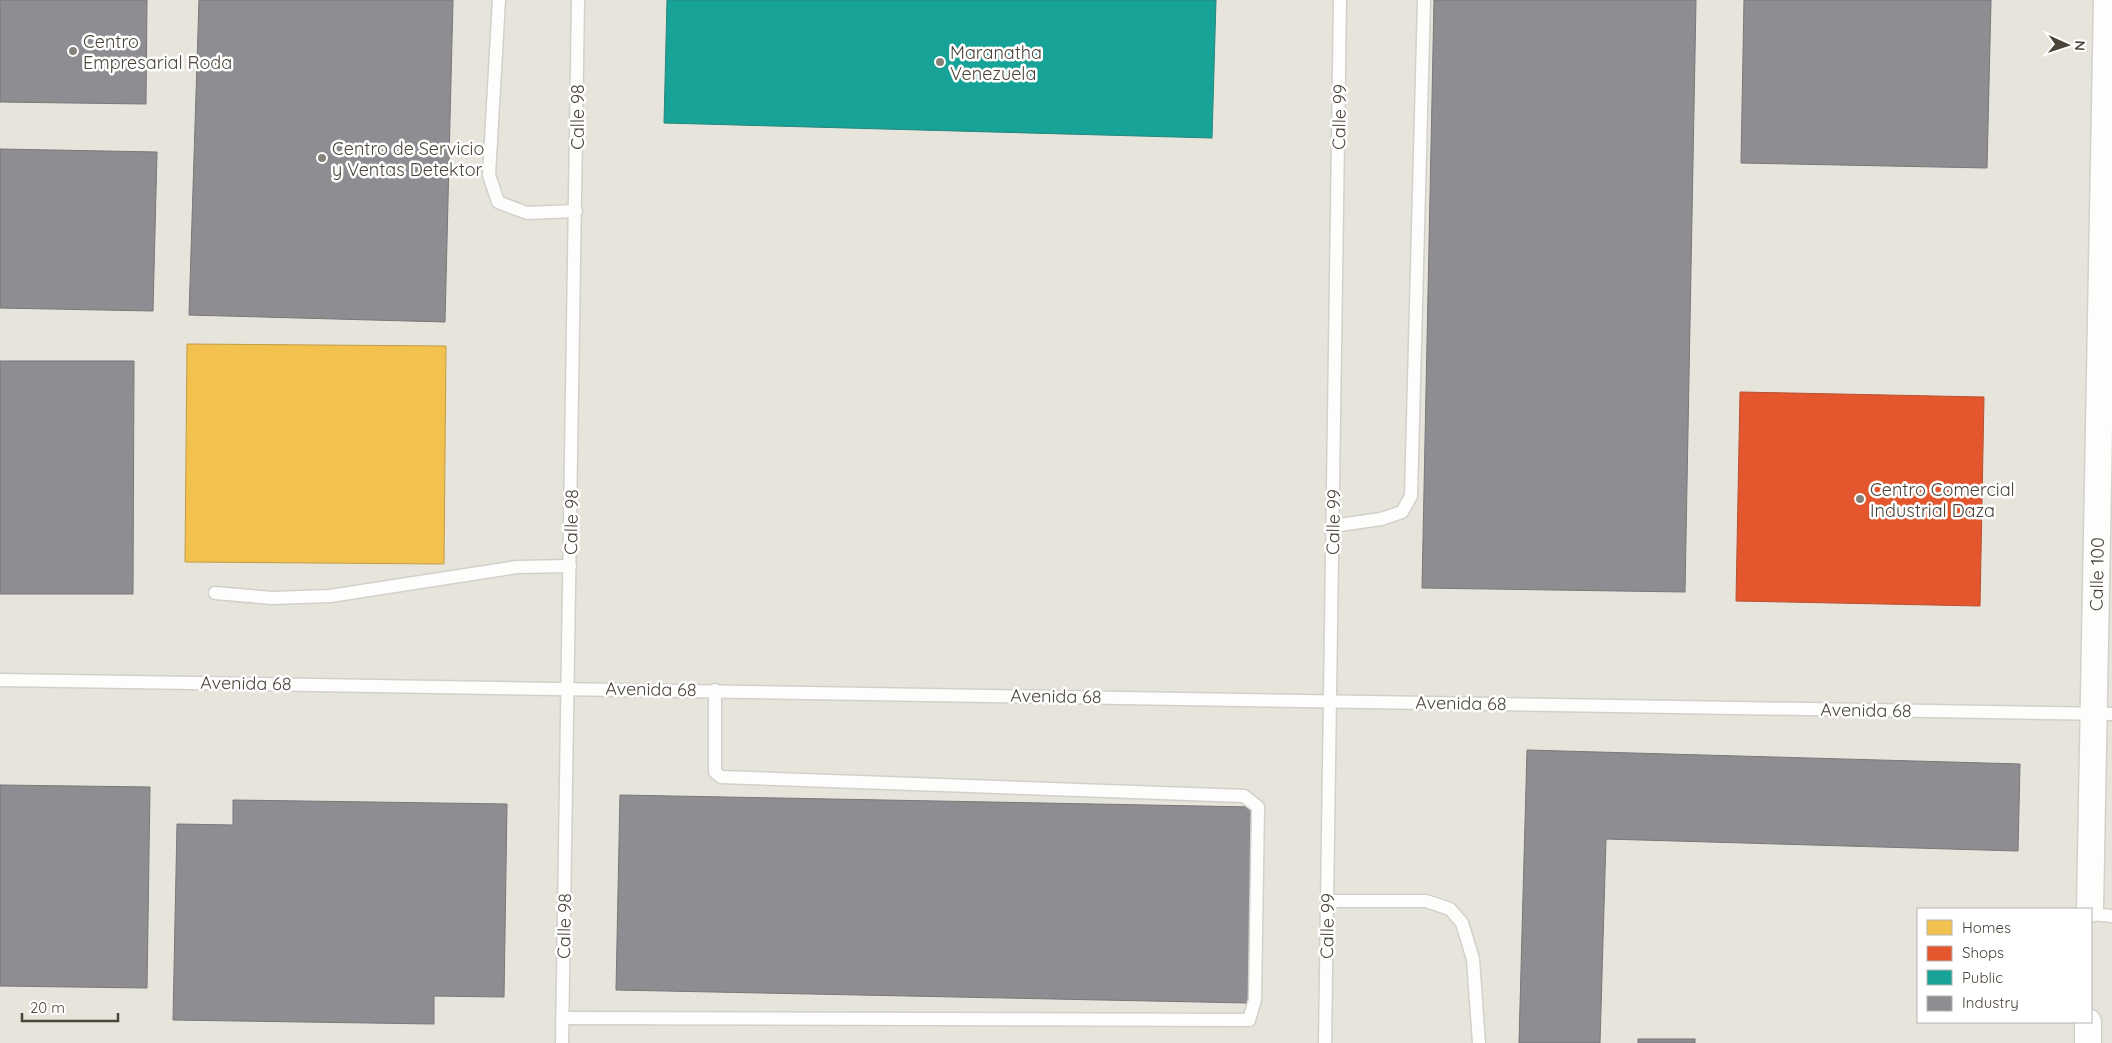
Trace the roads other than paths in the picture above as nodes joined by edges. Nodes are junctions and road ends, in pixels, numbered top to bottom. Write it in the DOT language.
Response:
graph roads {
  1 [pos="499,0"];
  2 [pos="578,0"];
  3 [pos="1340,0"];
  4 [pos="1424,0"];
  5 [pos="2107,0"];
  6 [pos="576,211"];
  7 [pos="1334,526"];
  8 [pos="570,566"];
  9 [pos="215,593"];
  10 [pos="0,680"];
  11 [pos="568,688"];
  12 [pos="715,690"];
  13 [pos="1331,700"];
  14 [pos="2103,714"];
  15 [pos="1327,901"];
  16 [pos="2090,908"];
  17 [pos="2092,914"];
  18 [pos="2112,916"];
  19 [pos="562,1018"];
  20 [pos="2088,1023"];
  21 [pos="562,1043"];
  22 [pos="1325,1043"];
  23 [pos="1479,1043"];
  24 [pos="2088,1043"];
  1 -- 6 [label="lane"];
  2 -- 6 [label="lane, Calle 98"];
  3 -- 7 [label="lane, Calle 99"];
  4 -- 7 [label="lane"];
  5 -- 14 [label="street, Calle 100"];
  6 -- 8 [label="lane, Calle 98"];
  7 -- 13 [label="lane, Calle 99"];
  8 -- 9 [label="lane"];
  8 -- 11 [label="lane, Calle 98"];
  10 -- 11 [label="lane, Avenida 68"];
  11 -- 12 [label="lane, Avenida 68"];
  11 -- 19 [label="lane, Calle 98"];
  12 -- 13 [label="lane, Avenida 68"];
  12 -- 19 [label="lane"];
  13 -- 14 [label="lane, Avenida 68"];
  13 -- 15 [label="lane, Calle 99"];
  14 -- 16 [label="street, Calle 100"];
  15 -- 22 [label="lane, Calle 99"];
  15 -- 23 [label="lane"];
  17 -- 18 [label="lane"];
  19 -- 21 [label="lane, Calle 98"];
  20 -- 24 [label="street"];
}
